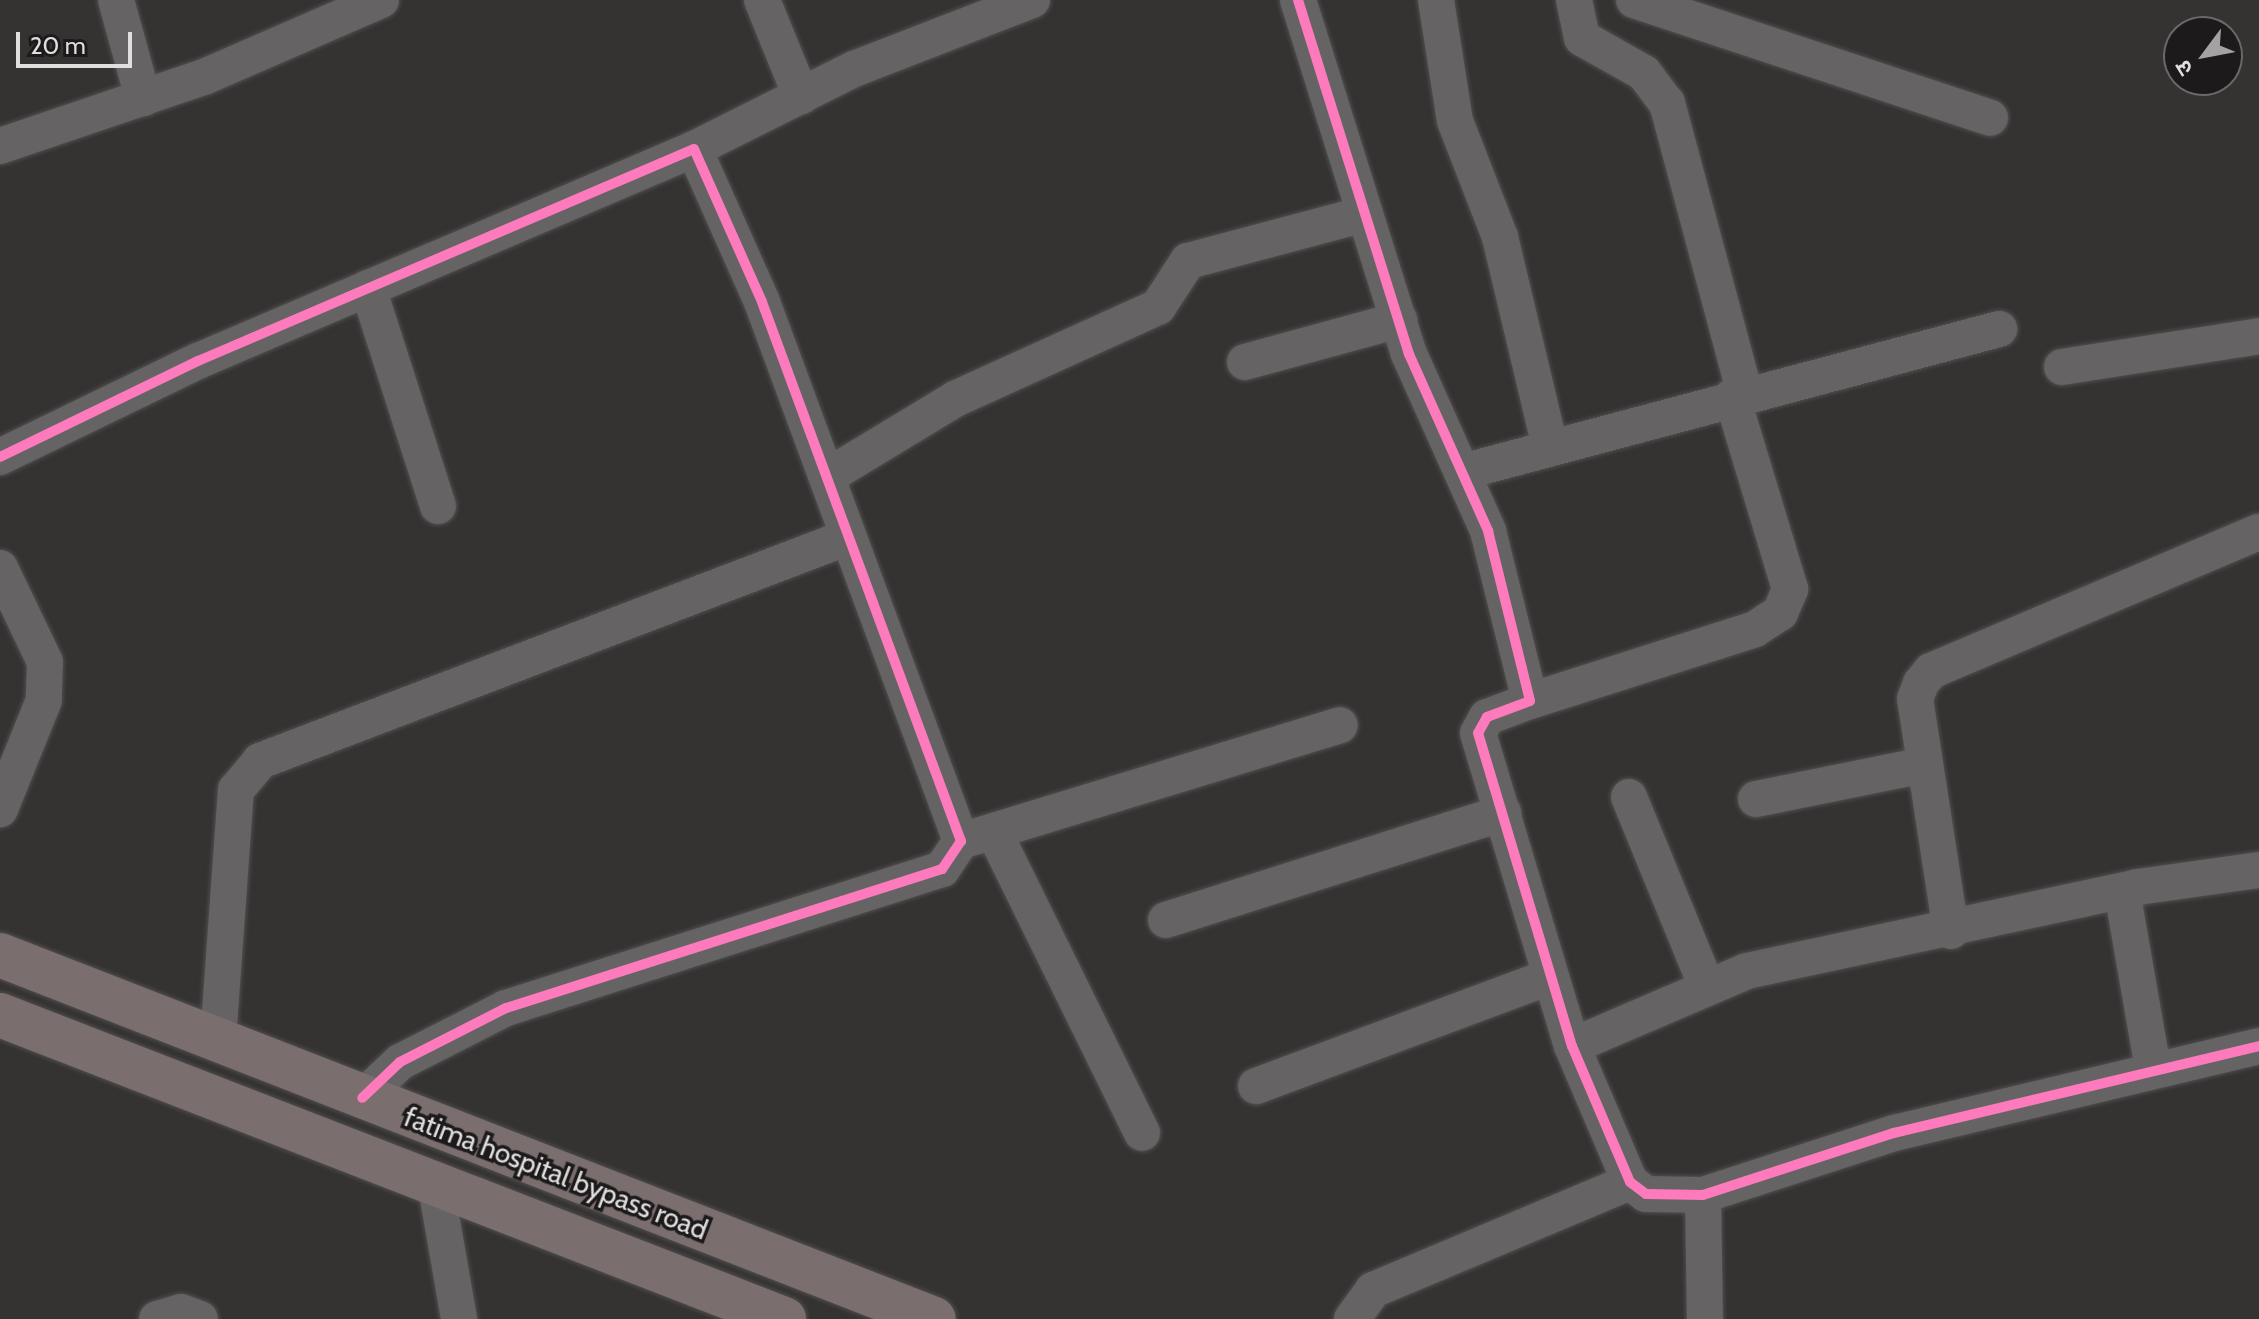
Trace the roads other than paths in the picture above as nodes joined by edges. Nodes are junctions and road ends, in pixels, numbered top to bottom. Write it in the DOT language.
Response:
graph roads {
  1 [pos="116,0"];
  2 [pos="381,0"];
  3 [pos="762,0"];
  4 [pos="1032,0"];
  5 [pos="1298,0"];
  6 [pos="1436,0"];
  7 [pos="1574,0"];
  8 [pos="1634,0"];
  9 [pos="801,96"];
  10 [pos="143,98"];
  11 [pos="1990,118"];
  12 [pos="0,146"];
  13 [pos="694,149"];
  14 [pos="1365,214"];
  15 [pos="368,288"];
  16 [pos="1399,320"];
  17 [pos="1999,329"];
  18 [pos="2259,336"];
  19 [pos="1245,362"];
  20 [pos="2062,367"];
  21 [pos="1738,396"];
  22 [pos="1550,447"];
  23 [pos="0,457"];
  24 [pos="1462,472"];
  25 [pos="828,476"];
  26 [pos="438,506"];
  27 [pos="2259,532"];
  28 [pos="848,537"];
  29 [pos="0,568"];
  30 [pos="1530,701"];
  31 [pos="1340,725"];
  32 [pos="1925,765"];
  33 [pos="1629,797"];
  34 [pos="1756,799"];
  35 [pos="0,809"];
  36 [pos="1503,813"];
  37 [pos="978,837"];
  38 [pos="2259,870"];
  39 [pos="2122,891"];
  40 [pos="1166,920"];
  41 [pos="1951,931"];
  42 [pos="0,955"];
  43 [pos="1549,977"];
  44 [pos="1707,987"];
  45 [pos="0,1015"];
  46 [pos="218,1040"];
  47 [pos="1572,1046"];
  48 [pos="2259,1046"];
  49 [pos="2153,1069"];
  50 [pos="1256,1086"];
  51 [pos="362,1098"];
  52 [pos="1142,1133"];
  53 [pos="435,1181"];
  54 [pos="1630,1182"];
  55 [pos="1703,1195"];
  56 [pos="157,1319"];
  57 [pos="200,1319"];
  58 [pos="459,1319"];
  59 [pos="784,1319"];
  60 [pos="934,1319"];
  61 [pos="1352,1319"];
  62 [pos="1705,1319"];
  1 -- 10 [label="street"];
  2 -- 10 [label="street"];
  3 -- 9 [label="street"];
  4 -- 9 [label="street"];
  5 -- 14 [label="street"];
  6 -- 22 [label="street"];
  7 -- 21 [label="street"];
  8 -- 11 [label="street"];
  9 -- 13 [label="street"];
  10 -- 12 [label="street"];
  13 -- 15 [label="street"];
  13 -- 25 [label="street"];
  14 -- 16 [label="street"];
  14 -- 25 [label="street"];
  15 -- 23 [label="street"];
  15 -- 26 [label="street"];
  16 -- 19 [label="street"];
  16 -- 24 [label="street"];
  17 -- 21 [label="street"];
  18 -- 20 [label="street"];
  21 -- 22 [label="street"];
  21 -- 30 [label="street"];
  22 -- 24 [label="street"];
  24 -- 30 [label="street"];
  25 -- 28 [label="street"];
  27 -- 32 [label="street"];
  28 -- 37 [label="street"];
  28 -- 46 [label="street"];
  29 -- 35 [label="street"];
  30 -- 36 [label="street"];
  31 -- 37 [label="street"];
  32 -- 34 [label="street"];
  32 -- 41 [label="street"];
  33 -- 44 [label="street"];
  36 -- 40 [label="street"];
  36 -- 43 [label="street"];
  37 -- 51 [label="street"];
  37 -- 52 [label="street"];
  38 -- 39 [label="street"];
  39 -- 41 [label="street"];
  39 -- 49 [label="street"];
  41 -- 44 [label="street"];
  42 -- 46 [label="highway, fatima hospital bypass road"];
  43 -- 47 [label="street"];
  43 -- 50 [label="street"];
  44 -- 47 [label="street"];
  45 -- 53 [label="highway, fatima hospital bypass road"];
  46 -- 51 [label="highway, fatima hospital bypass road"];
  47 -- 54 [label="street"];
  48 -- 49 [label="street"];
  49 -- 55 [label="street"];
  51 -- 60 [label="highway, fatima hospital bypass road"];
  53 -- 58 [label="street"];
  53 -- 59 [label="highway, fatima hospital bypass road"];
  54 -- 55 [label="street"];
  54 -- 61 [label="street"];
  55 -- 62 [label="street"];
  56 -- 57 [label="street"];
}
